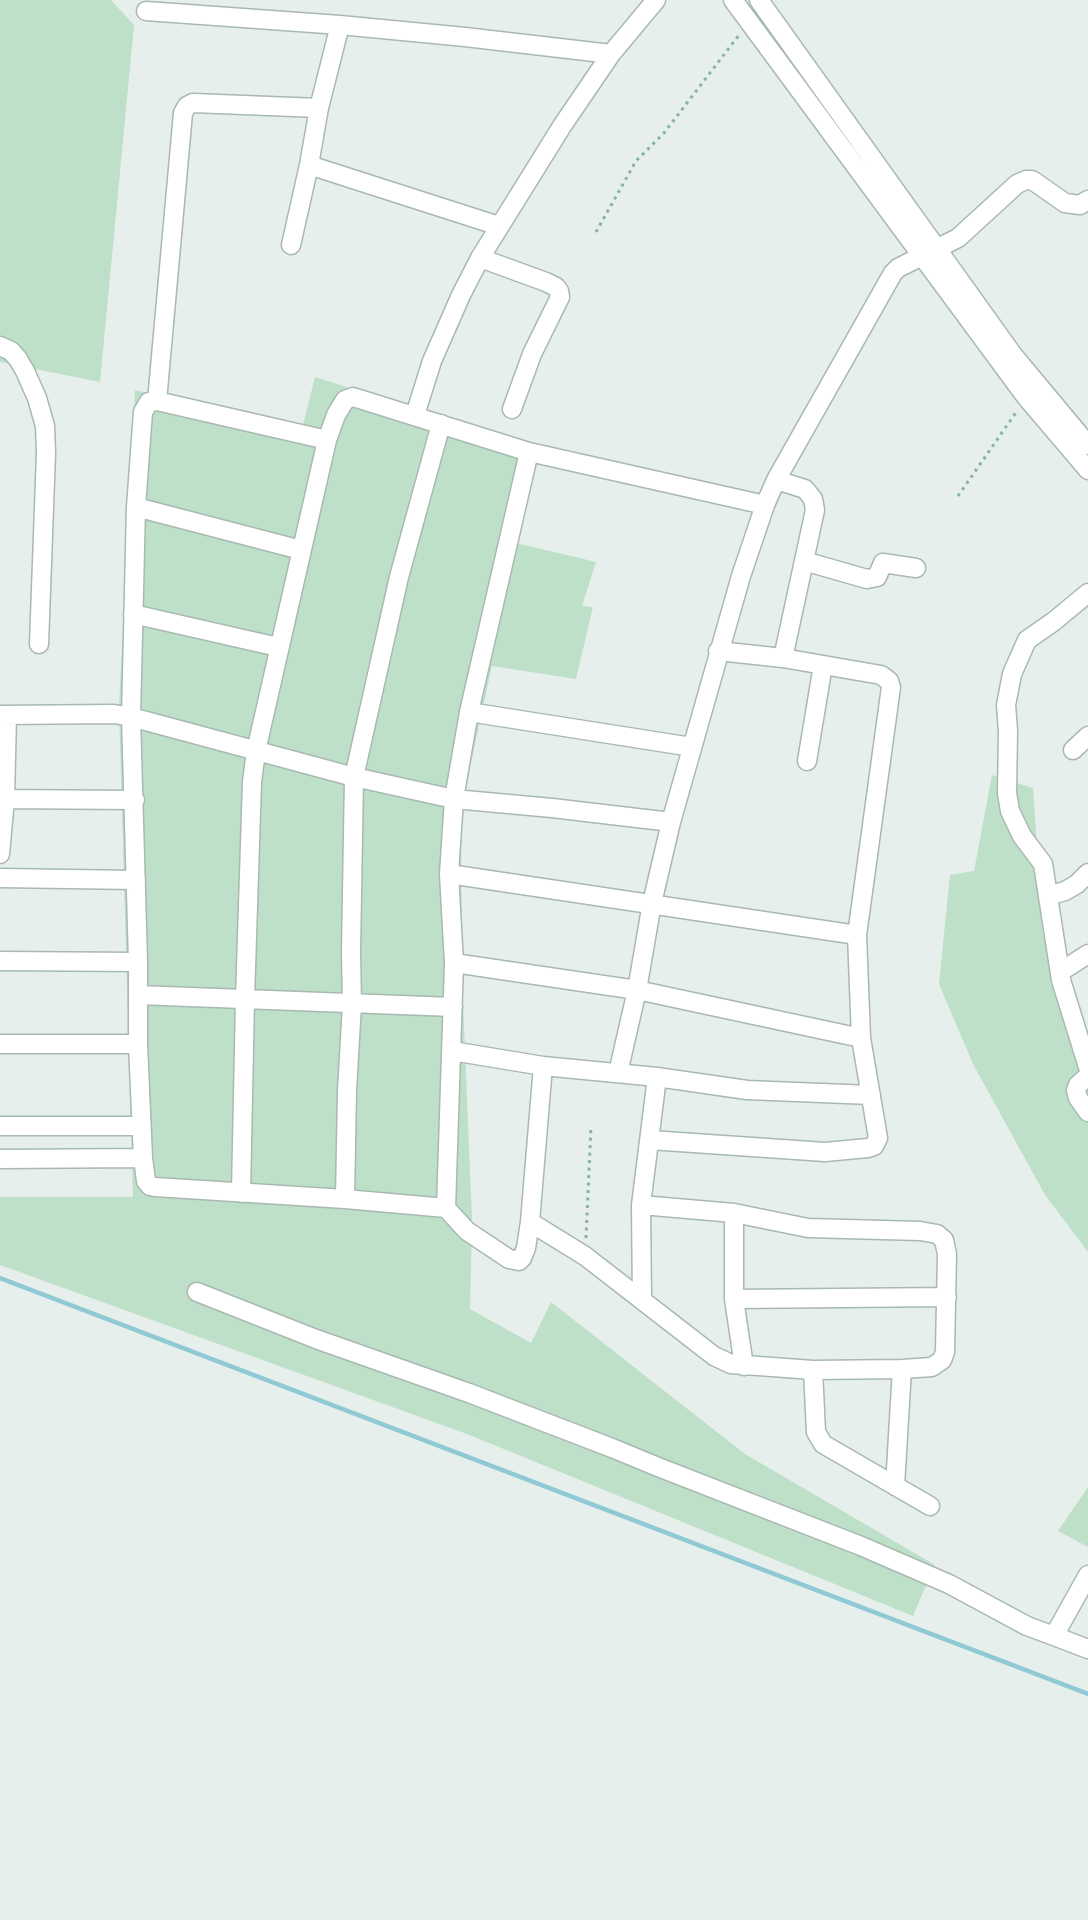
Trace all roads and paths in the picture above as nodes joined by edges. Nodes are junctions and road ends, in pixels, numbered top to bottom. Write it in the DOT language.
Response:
graph roads {
  1 [pos="656,0"];
  2 [pos="733,0"];
  3 [pos="759,0"];
  4 [pos="146,11"];
  5 [pos="749,22"];
  6 [pos="340,25"];
  7 [pos="611,54"];
  8 [pos="319,108"];
  9 [pos="309,165"];
  10 [pos="1088,200"];
  11 [pos="499,226"];
  12 [pos="596,232"];
  13 [pos="291,245"];
  14 [pos="939,249"];
  15 [pos="921,255"];
  16 [pos="480,258"];
  17 [pos="0,346"];
  18 [pos="1026,398"];
  19 [pos="157,401"];
  20 [pos="512,409"];
  21 [pos="415,416"];
  22 [pos="441,424"];
  23 [pos="327,440"];
  24 [pos="1088,445"];
  25 [pos="530,452"];
  26 [pos="1088,470"];
  27 [pos="776,480"];
  28 [pos="958,496"];
  29 [pos="765,505"];
  30 [pos="136,507"];
  31 [pos="301,550"];
  32 [pos="804,561"];
  33 [pos="916,568"];
  34 [pos="1088,593"];
  35 [pos="133,614"];
  36 [pos="39,644"];
  37 [pos="278,647"];
  38 [pos="718,651"];
  39 [pos="783,658"];
  40 [pos="823,665"];
  41 [pos="469,712"];
  42 [pos="4,715"];
  43 [pos="131,717"];
  44 [pos="1088,736"];
  45 [pos="692,747"];
  46 [pos="1073,750"];
  47 [pos="256,751"];
  48 [pos="807,761"];
  49 [pos="354,777"];
  50 [pos="3,799"];
  51 [pos="454,799"];
  52 [pos="135,800"];
  53 [pos="671,822"];
  54 [pos="0,854"];
  55 [pos="1088,873"];
  56 [pos="449,874"];
  57 [pos="0,878"];
  58 [pos="136,880"];
  59 [pos="1048,896"];
  60 [pos="652,903"];
  61 [pos="857,935"];
  62 [pos="1088,954"];
  63 [pos="0,961"];
  64 [pos="138,962"];
  65 [pos="454,963"];
  66 [pos="1060,972"];
  67 [pos="637,990"];
  68 [pos="138,995"];
  69 [pos="245,999"];
  70 [pos="352,1004"];
  71 [pos="453,1007"];
  72 [pos="861,1038"];
  73 [pos="0,1044"];
  74 [pos="138,1044"];
  75 [pos="452,1051"];
  76 [pos="543,1066"];
  77 [pos="1088,1067"];
  78 [pos="618,1073"];
  79 [pos="1088,1076"];
  80 [pos="657,1077"];
  81 [pos="871,1095"];
  82 [pos="1088,1112"];
  83 [pos="0,1126"];
  84 [pos="141,1126"];
  85 [pos="591,1126"];
  86 [pos="650,1140"];
  87 [pos="142,1158"];
  88 [pos="0,1159"];
  89 [pos="241,1192"];
  90 [pos="345,1199"];
  91 [pos="641,1205"];
  92 [pos="446,1208"];
  93 [pos="735,1213"];
  94 [pos="530,1222"];
  95 [pos="585,1257"];
  96 [pos="198,1292"];
  97 [pos="946,1297"];
  98 [pos="734,1299"];
  99 [pos="642,1300"];
  100 [pos="744,1366"];
  101 [pos="902,1369"];
  102 [pos="813,1370"];
  103 [pos="895,1486"];
  104 [pos="930,1506"];
  105 [pos="1088,1575"];
  106 [pos="1054,1636"];
  107 [pos="1088,1650"];
  1 -- 7 [label="street"];
  2 -- 5 [label="street"];
  3 -- 14 [label="street"];
  4 -- 6 [label="street"];
  5 -- 12 [label="path"];
  5 -- 15 [label="street"];
  6 -- 7 [label="street"];
  6 -- 8 [label="street"];
  7 -- 11 [label="street"];
  8 -- 9 [label="street"];
  8 -- 19 [label="street"];
  9 -- 11 [label="street"];
  9 -- 13 [label="street"];
  10 -- 14 [label="street"];
  11 -- 16 [label="street"];
  14 -- 15 [label="street"];
  14 -- 24 [label="street"];
  15 -- 18 [label="street"];
  15 -- 27 [label="street"];
  16 -- 20 [label="street"];
  16 -- 21 [label="street"];
  17 -- 36 [label="street"];
  18 -- 26 [label="street"];
  18 -- 28 [label="path"];
  19 -- 23 [label="street"];
  19 -- 30 [label="street"];
  21 -- 22 [label="street"];
  21 -- 23 [label="street"];
  22 -- 25 [label="street"];
  22 -- 49 [label="street"];
  23 -- 31 [label="street"];
  25 -- 29 [label="street"];
  25 -- 41 [label="street"];
  27 -- 29 [label="street"];
  27 -- 32 [label="street"];
  29 -- 38 [label="street"];
  30 -- 31 [label="street"];
  30 -- 35 [label="street"];
  31 -- 37 [label="street"];
  32 -- 33 [label="street"];
  32 -- 39 [label="street"];
  34 -- 59 [label="street"];
  35 -- 37 [label="street"];
  35 -- 43 [label="street"];
  37 -- 47 [label="street"];
  38 -- 39 [label="street"];
  38 -- 45 [label="street"];
  39 -- 40 [label="street"];
  40 -- 48 [label="street"];
  40 -- 61 [label="street"];
  41 -- 45 [label="street"];
  41 -- 51 [label="street"];
  42 -- 43 [label="street"];
  42 -- 50 [label="street"];
  43 -- 47 [label="street"];
  43 -- 52 [label="street"];
  44 -- 46 [label="street"];
  45 -- 53 [label="street"];
  47 -- 49 [label="street"];
  47 -- 69 [label="street"];
  49 -- 51 [label="street"];
  49 -- 70 [label="street"];
  50 -- 52 [label="street"];
  50 -- 54 [label="street"];
  51 -- 53 [label="street"];
  51 -- 56 [label="street"];
  52 -- 58 [label="street"];
  53 -- 60 [label="street"];
  55 -- 59 [label="street"];
  56 -- 60 [label="street"];
  56 -- 65 [label="street"];
  57 -- 58 [label="street"];
  58 -- 64 [label="street"];
  59 -- 66 [label="street"];
  60 -- 61 [label="street"];
  60 -- 67 [label="street"];
  61 -- 72 [label="street"];
  62 -- 66 [label="street"];
  63 -- 64 [label="street"];
  64 -- 68 [label="street"];
  65 -- 67 [label="street"];
  65 -- 71 [label="street"];
  66 -- 77 [label="street"];
  67 -- 72 [label="street"];
  67 -- 78 [label="street"];
  68 -- 69 [label="street"];
  68 -- 74 [label="street"];
  69 -- 70 [label="street"];
  69 -- 89 [label="street"];
  70 -- 71 [label="street"];
  70 -- 90 [label="street"];
  71 -- 75 [label="street"];
  72 -- 81 [label="street"];
  73 -- 74 [label="street"];
  74 -- 84 [label="street"];
  75 -- 76 [label="street"];
  75 -- 92 [label="street"];
  76 -- 78 [label="street"];
  76 -- 94 [label="street"];
  78 -- 80 [label="street"];
  79 -- 82 [label="street"];
  80 -- 81 [label="street"];
  80 -- 86 [label="street"];
  81 -- 86 [label="street"];
  83 -- 84 [label="street"];
  84 -- 87 [label="street"];
  85 -- 95 [label="path"];
  86 -- 91 [label="street"];
  87 -- 88 [label="street"];
  87 -- 89 [label="street"];
  89 -- 90 [label="street"];
  90 -- 92 [label="street"];
  91 -- 93 [label="street"];
  91 -- 99 [label="street"];
  92 -- 94 [label="street"];
  93 -- 97 [label="street"];
  93 -- 98 [label="street"];
  94 -- 95 [label="street"];
  95 -- 99 [label="street"];
  96 -- 106 [label="street"];
  97 -- 98 [label="street"];
  97 -- 101 [label="street"];
  98 -- 100 [label="street"];
  99 -- 100 [label="street"];
  100 -- 102 [label="street"];
  101 -- 102 [label="street"];
  101 -- 103 [label="street"];
  102 -- 103 [label="street"];
  103 -- 104 [label="street"];
  105 -- 106 [label="street"];
  106 -- 107 [label="street"];
}
